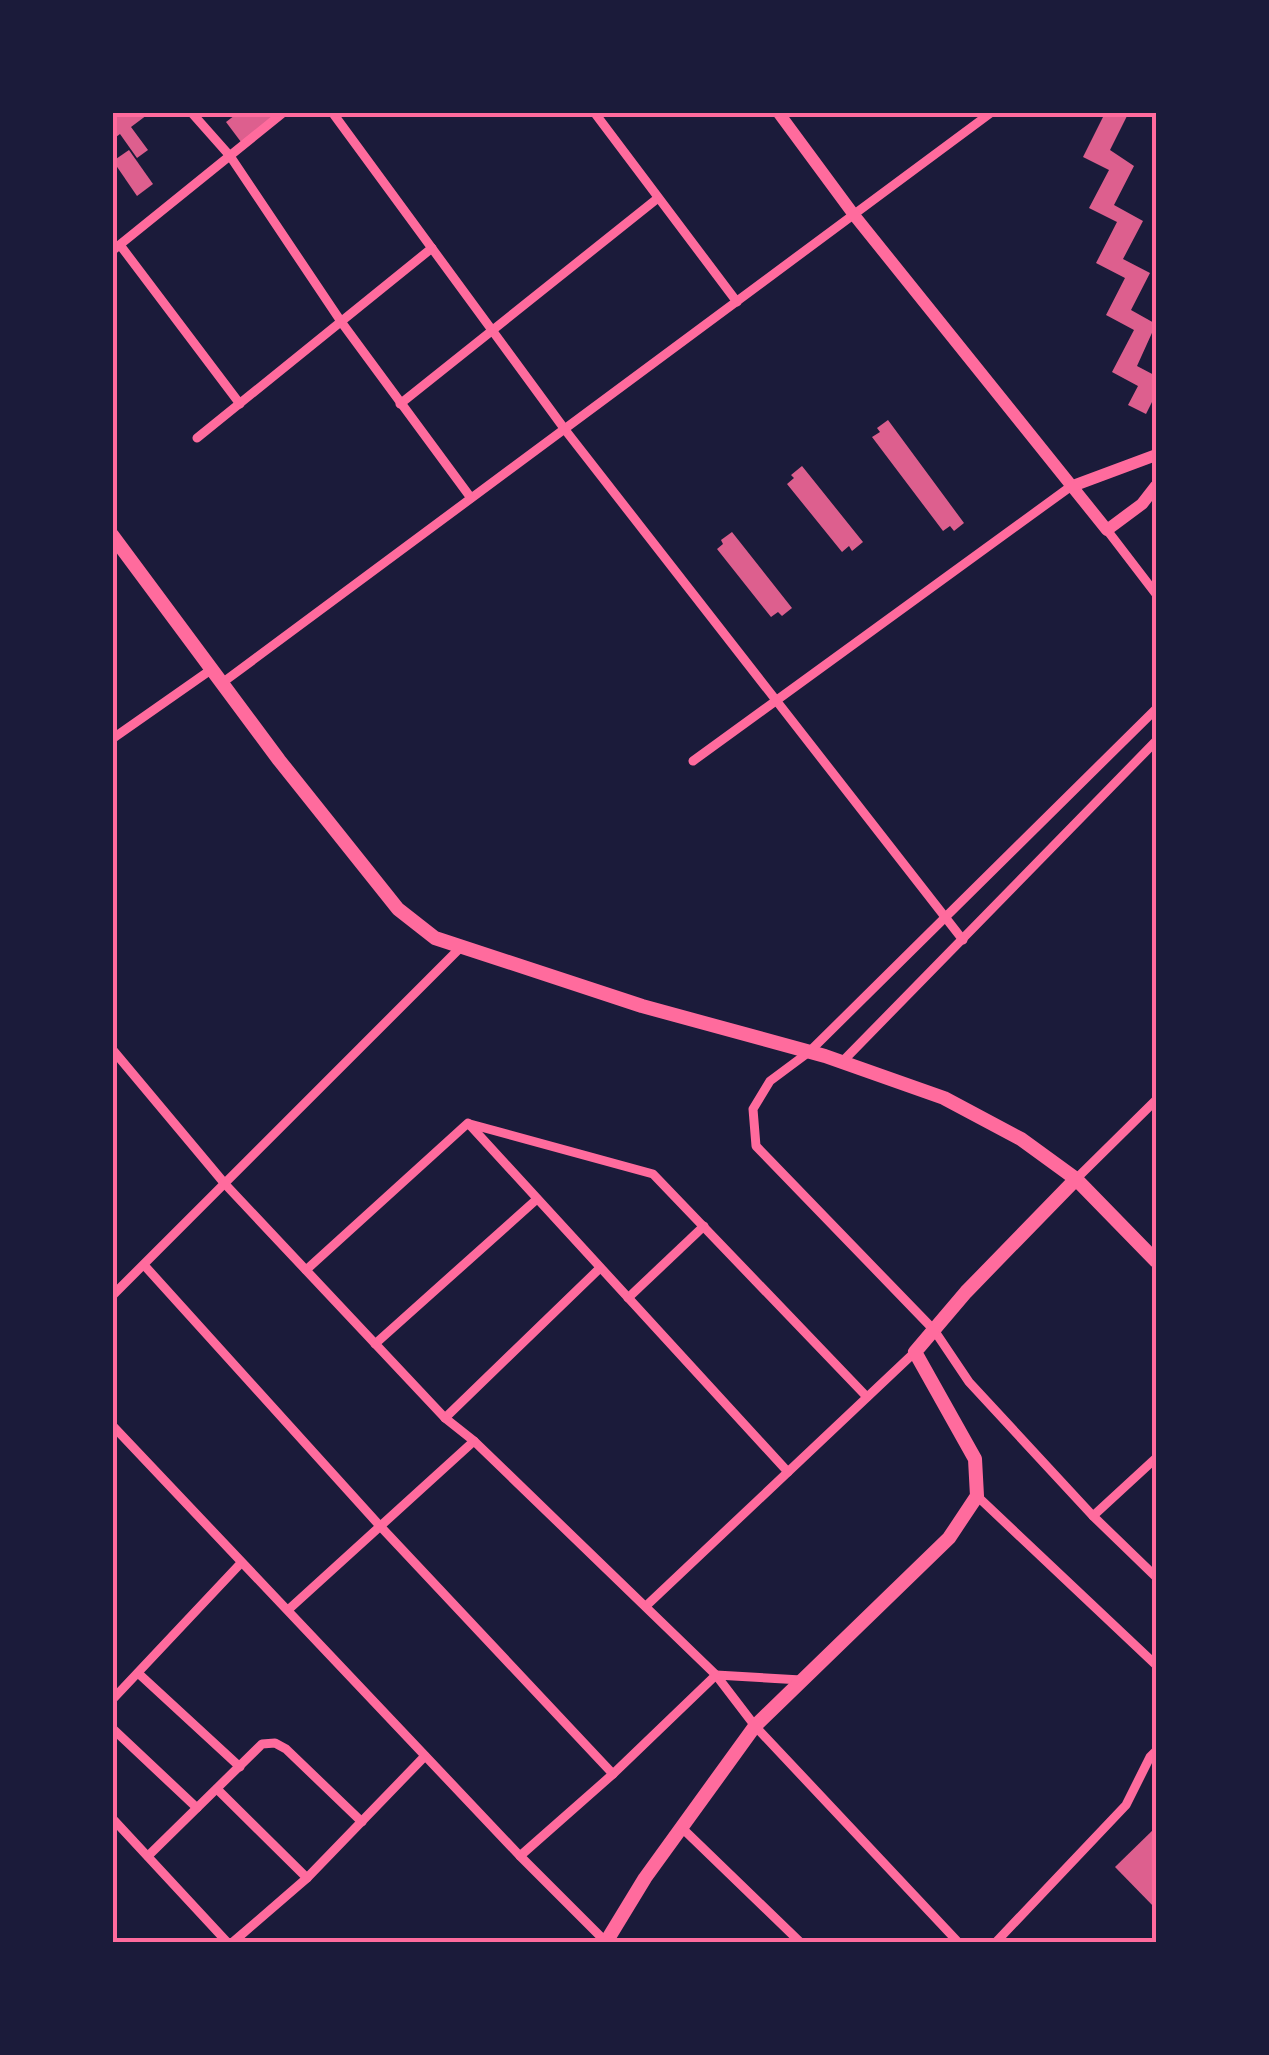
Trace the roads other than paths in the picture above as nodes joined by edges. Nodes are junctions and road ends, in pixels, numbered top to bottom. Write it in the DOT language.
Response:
graph roads {
  1 [pos="284,112"];
  2 [pos="332,112"];
  3 [pos="594,112"];
  4 [pos="778,112"];
  5 [pos="992,112"];
  6 [pos="195,114"];
  7 [pos="230,156"];
  8 [pos="658,198"];
  9 [pos="854,215"];
  10 [pos="116,248"];
  11 [pos="432,248"];
  12 [pos="737,302"];
  13 [pos="342,322"];
  14 [pos="494,331"];
  15 [pos="240,404"];
  16 [pos="400,404"];
  17 [pos="566,431"];
  18 [pos="197,438"];
  19 [pos="1156,455"];
  20 [pos="1156,486"];
  21 [pos="1070,487"];
  22 [pos="471,498"];
  23 [pos="1107,530"];
  24 [pos="112,535"];
  25 [pos="1156,594"];
  26 [pos="212,670"];
  27 [pos="222,684"];
  28 [pos="774,700"];
  29 [pos="1156,709"];
  30 [pos="112,739"];
  31 [pos="1156,742"];
  32 [pos="693,761"];
  33 [pos="945,918"];
  34 [pos="963,940"];
  35 [pos="461,946"];
  36 [pos="112,1049"];
  37 [pos="810,1052"];
  38 [pos="842,1062"];
  39 [pos="1156,1100"];
  40 [pos="468,1123"];
  41 [pos="1076,1179"];
  42 [pos="225,1184"];
  43 [pos="537,1199"];
  44 [pos="704,1226"];
  45 [pos="1156,1261"];
  46 [pos="144,1265"];
  47 [pos="600,1268"];
  48 [pos="306,1270"];
  49 [pos="112,1296"];
  50 [pos="628,1298"];
  51 [pos="934,1330"];
  52 [pos="375,1344"];
  53 [pos="915,1352"];
  54 [pos="868,1396"];
  55 [pos="445,1418"];
  56 [pos="112,1425"];
  57 [pos="474,1441"];
  58 [pos="1156,1458"];
  59 [pos="788,1472"];
  60 [pos="977,1496"];
  61 [pos="1093,1516"];
  62 [pos="380,1526"];
  63 [pos="241,1563"];
  64 [pos="1156,1578"];
  65 [pos="646,1606"];
  66 [pos="288,1610"];
  67 [pos="1156,1665"];
  68 [pos="138,1673"];
  69 [pos="716,1675"];
  70 [pos="804,1680"];
  71 [pos="112,1700"];
  72 [pos="754,1726"];
  73 [pos="112,1728"];
  74 [pos="1156,1751"];
  75 [pos="425,1756"];
  76 [pos="240,1766"];
  77 [pos="612,1774"];
  78 [pos="217,1789"];
  79 [pos="197,1808"];
  80 [pos="112,1818"];
  81 [pos="362,1822"];
  82 [pos="682,1828"];
  83 [pos="148,1856"];
  84 [pos="520,1856"];
  85 [pos="308,1878"];
  86 [pos="230,1942"];
  87 [pos="606,1942"];
  88 [pos="800,1942"];
  89 [pos="958,1942"];
  90 [pos="996,1942"];
  1 -- 7 [label="street"];
  2 -- 11 [label="street"];
  3 -- 8 [label="street"];
  4 -- 9 [label="main road"];
  5 -- 9 [label="street"];
  6 -- 7 [label="street"];
  7 -- 10 [label="street"];
  7 -- 13 [label="street"];
  8 -- 12 [label="street"];
  8 -- 14 [label="street"];
  9 -- 12 [label="street"];
  9 -- 21 [label="main road"];
  10 -- 15 [label="street"];
  11 -- 13 [label="street"];
  11 -- 14 [label="street"];
  12 -- 17 [label="street"];
  13 -- 15 [label="street"];
  13 -- 16 [label="street"];
  14 -- 16 [label="street"];
  14 -- 17 [label="street"];
  15 -- 18 [label="street"];
  16 -- 22 [label="street"];
  17 -- 22 [label="street"];
  17 -- 28 [label="street"];
  19 -- 21 [label="main road"];
  20 -- 23 [label="main road"];
  21 -- 23 [label="main road"];
  21 -- 28 [label="street"];
  22 -- 27 [label="street"];
  23 -- 25 [label="street"];
  24 -- 26 [label="main road"];
  26 -- 27 [label="main road"];
  26 -- 30 [label="street"];
  27 -- 35 [label="main road"];
  28 -- 32 [label="street"];
  28 -- 33 [label="street"];
  29 -- 33 [label="street"];
  31 -- 34 [label="street"];
  33 -- 34 [label="street"];
  33 -- 37 [label="street"];
  34 -- 38 [label="street"];
  35 -- 37 [label="main road"];
  35 -- 42 [label="street"];
  36 -- 42 [label="street"];
  37 -- 38 [label="main road"];
  37 -- 51 [label="street"];
  38 -- 41 [label="main road"];
  39 -- 41 [label="street"];
  40 -- 43 [label="street"];
  40 -- 44 [label="street"];
  40 -- 48 [label="street"];
  41 -- 45 [label="main road"];
  41 -- 51 [label="main road"];
  42 -- 46 [label="street"];
  42 -- 48 [label="street"];
  43 -- 47 [label="street"];
  43 -- 52 [label="street"];
  44 -- 50 [label="street"];
  44 -- 54 [label="street"];
  46 -- 49 [label="street"];
  46 -- 62 [label="street"];
  47 -- 50 [label="street"];
  47 -- 55 [label="street"];
  48 -- 52 [label="street"];
  50 -- 59 [label="street"];
  51 -- 53 [label="main road"];
  51 -- 61 [label="street"];
  52 -- 55 [label="street"];
  53 -- 54 [label="street"];
  53 -- 60 [label="main road"];
  54 -- 59 [label="street"];
  55 -- 57 [label="street"];
  56 -- 63 [label="street"];
  57 -- 62 [label="street"];
  57 -- 65 [label="street"];
  58 -- 61 [label="street"];
  59 -- 65 [label="street"];
  60 -- 67 [label="street"];
  60 -- 70 [label="main road"];
  61 -- 64 [label="street"];
  62 -- 66 [label="street"];
  62 -- 77 [label="street"];
  63 -- 66 [label="street"];
  63 -- 68 [label="street"];
  65 -- 69 [label="street"];
  66 -- 75 [label="street"];
  68 -- 71 [label="street"];
  68 -- 76 [label="street"];
  69 -- 70 [label="street"];
  69 -- 72 [label="street"];
  69 -- 77 [label="street"];
  70 -- 72 [label="main road"];
  72 -- 82 [label="main road"];
  72 -- 89 [label="street"];
  73 -- 79 [label="street"];
  74 -- 90 [label="street"];
  75 -- 81 [label="street"];
  75 -- 84 [label="street"];
  76 -- 78 [label="street"];
  76 -- 81 [label="street"];
  77 -- 84 [label="street"];
  78 -- 79 [label="street"];
  78 -- 85 [label="street"];
  79 -- 83 [label="street"];
  80 -- 83 [label="street"];
  81 -- 85 [label="street"];
  82 -- 87 [label="main road"];
  82 -- 88 [label="street"];
  83 -- 86 [label="street"];
  84 -- 87 [label="street"];
  85 -- 86 [label="street"];
}
